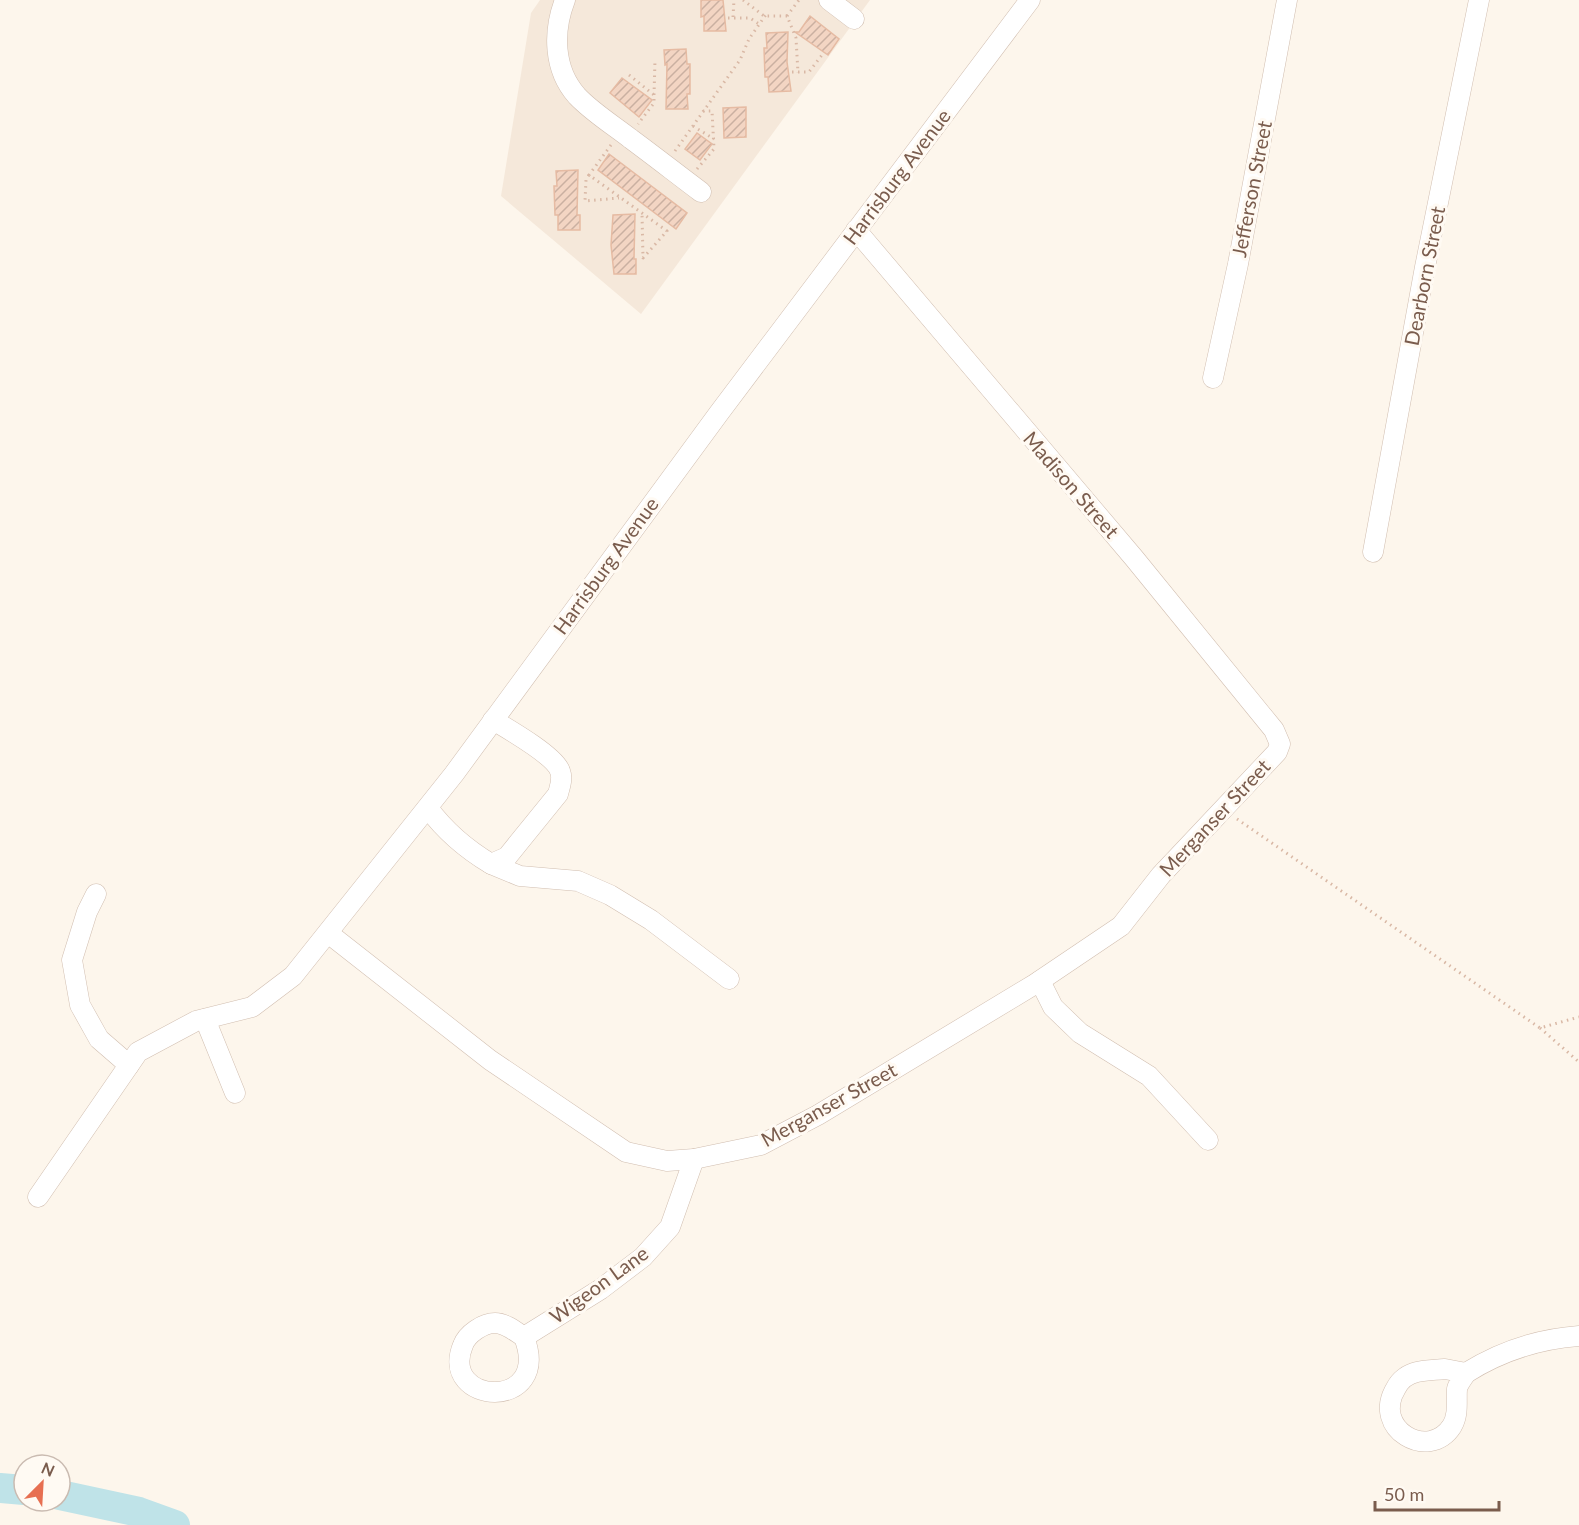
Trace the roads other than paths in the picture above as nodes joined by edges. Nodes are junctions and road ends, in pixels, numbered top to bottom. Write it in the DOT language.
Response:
graph roads {
  1 [pos="565,0"];
  2 [pos="830,0"];
  3 [pos="1030,0"];
  4 [pos="1287,0"];
  5 [pos="1479,0"];
  6 [pos="854,19"];
  7 [pos="694,187"];
  8 [pos="856,230"];
  9 [pos="1213,378"];
  10 [pos="1373,552"];
  11 [pos="493,720"];
  12 [pos="1280,744"];
  13 [pos="428,808"];
  14 [pos="491,864"];
  15 [pos="96,894"];
  16 [pos="328,933"];
  17 [pos="729,979"];
  18 [pos="1040,981"];
  19 [pos="205,1019"];
  20 [pos="129,1065"];
  21 [pos="235,1093"];
  22 [pos="1208,1140"];
  23 [pos="694,1159"];
  24 [pos="38,1197"];
  25 [pos="1579,1336"];
  26 [pos="524,1337"];
  27 [pos="1466,1373"];
  1 -- 7 [label="street"];
  2 -- 6 [label="street"];
  3 -- 8 [label="street, Harrisburg Avenue"];
  4 -- 9 [label="street, Jefferson Street"];
  5 -- 10 [label="street, Dearborn Street"];
  8 -- 11 [label="street, Harrisburg Avenue"];
  8 -- 12 [label="street, Madison Street"];
  11 -- 13 [label="street, Harrisburg Avenue"];
  11 -- 14 [label="street"];
  12 -- 18 [label="street, Merganser Street"];
  13 -- 14 [label="street"];
  13 -- 16 [label="street, Harrisburg Avenue"];
  14 -- 17 [label="street"];
  15 -- 20 [label="street"];
  16 -- 19 [label="street, Harrisburg Avenue"];
  16 -- 23 [label="street, Merganser Street"];
  18 -- 22 [label="street"];
  18 -- 23 [label="street, Merganser Street"];
  19 -- 20 [label="street, Harrisburg Avenue"];
  19 -- 21 [label="street"];
  20 -- 24 [label="street, Harrisburg Avenue"];
  23 -- 26 [label="street, Wigeon Lane"];
  25 -- 27 [label="street"];
}
